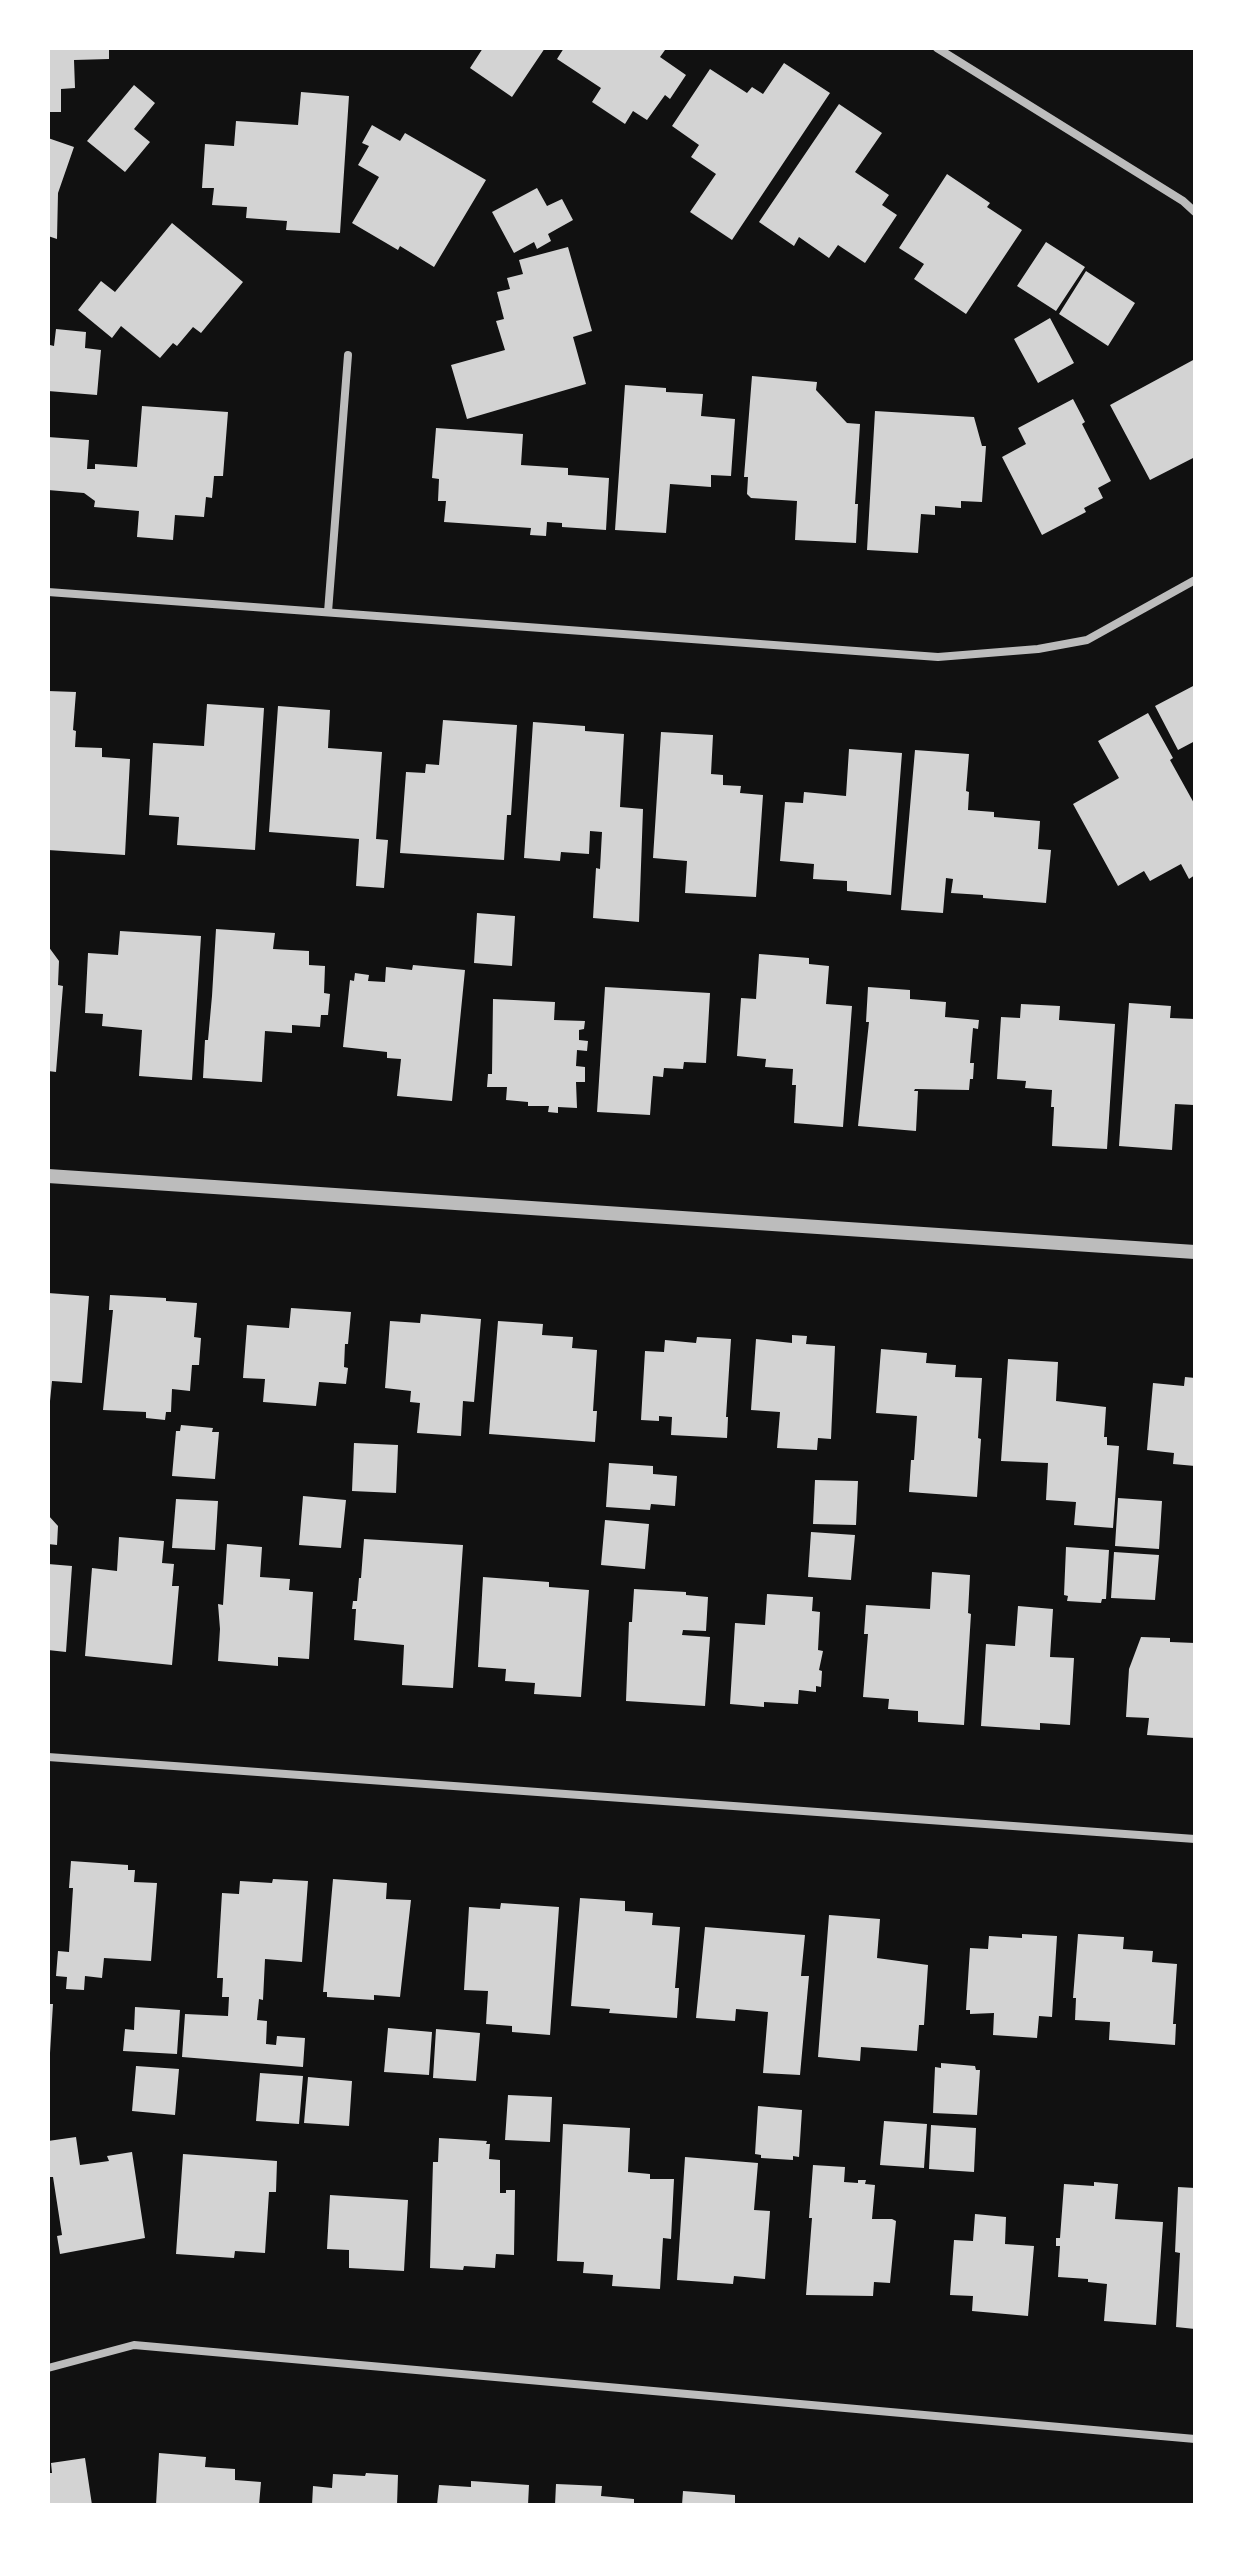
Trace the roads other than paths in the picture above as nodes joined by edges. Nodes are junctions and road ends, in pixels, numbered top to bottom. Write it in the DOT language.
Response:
graph roads {
  1 [pos="942,49"];
  2 [pos="1195,212"];
  3 [pos="348,355"];
  4 [pos="1195,580"];
  5 [pos="48,592"];
  6 [pos="328,612"];
  7 [pos="48,1176"];
  8 [pos="1195,1252"];
  9 [pos="48,1757"];
  10 [pos="1195,1839"];
  11 [pos="48,2368"];
  12 [pos="1195,2439"];
  1 -- 2 [label="street"];
  3 -- 6 [label="street"];
  4 -- 6 [label="street"];
  5 -- 6 [label="street"];
  7 -- 8 [label="street"];
  9 -- 10 [label="street"];
  11 -- 12 [label="street"];
}
